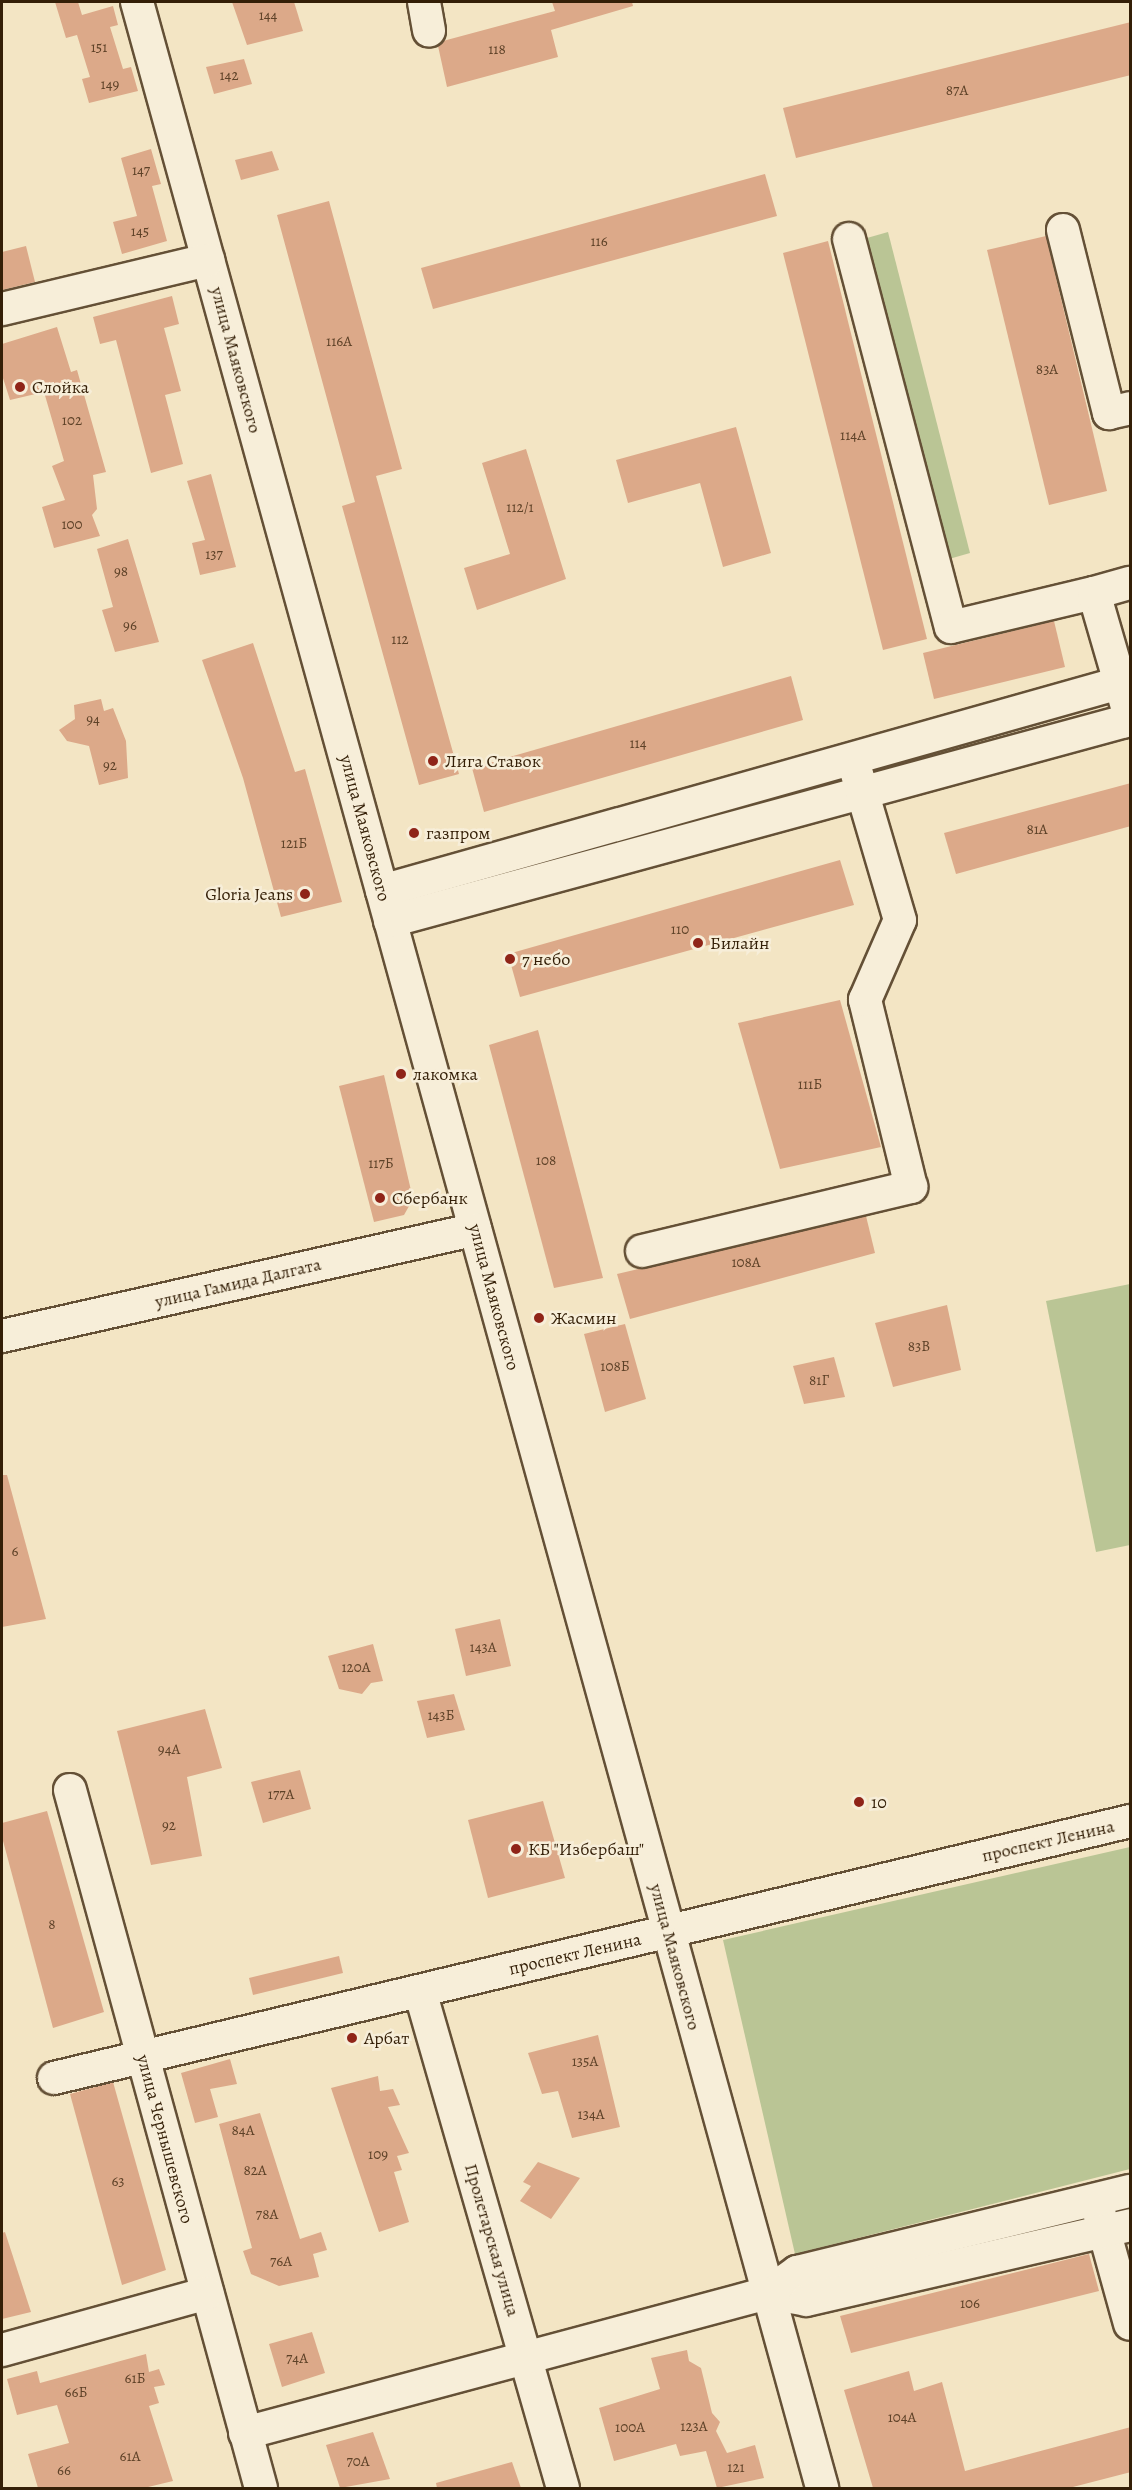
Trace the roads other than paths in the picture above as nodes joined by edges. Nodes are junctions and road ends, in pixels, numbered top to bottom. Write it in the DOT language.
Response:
graph roads {
  1 [pos="137,2"];
  2 [pos="1063,230"];
  3 [pos="849,239"];
  4 [pos="208,260"];
  5 [pos="2,309"];
  6 [pos="1131,408"];
  7 [pos="1131,583"];
  8 [pos="1094,593"];
  9 [pos="1125,681"];
  10 [pos="1131,719"];
  11 [pos="852,758"];
  12 [pos="863,793"];
  13 [pos="382,891"];
  14 [pos="390,921"];
  15 [pos="475,1229"];
  16 [pos="642,1251"];
  17 [pos="2,1336"];
  18 [pos="70,1790"];
  19 [pos="1131,1821"];
  20 [pos="668,1931"];
  21 [pos="420,1991"];
  22 [pos="143,2057"];
  23 [pos="54,2078"];
  24 [pos="1131,2191"];
  25 [pos="1096,2199"];
  26 [pos="1118,2228"];
  27 [pos="207,2293"];
  28 [pos="768,2293"];
  29 [pos="1131,2324"];
  30 [pos="2,2350"];
  31 [pos="525,2358"];
  32 [pos="245,2433"];
  33 [pos="261,2488"];
  34 [pos="563,2488"];
  35 [pos="822,2488"];
  1 -- 4 [label="street, улица Маяковского"];
  2 -- 6 [label="street"];
  3 -- 8 [label="street"];
  4 -- 5 [label="street"];
  4 -- 13 [label="street, улица Маяковского"];
  7 -- 8 [label="street"];
  8 -- 9 [label="street"];
  9 -- 10 [label="street"];
  9 -- 11 [label="street"];
  10 -- 12 [label="street"];
  11 -- 12 [label="street"];
  11 -- 13 [label="street"];
  12 -- 14 [label="street"];
  12 -- 16 [label="street"];
  13 -- 14 [label="street, улица Маяковского"];
  14 -- 15 [label="street, улица Маяковского"];
  15 -- 17 [label="street, улица Гамида Далгата"];
  15 -- 20 [label="street, улица Маяковского"];
  18 -- 22 [label="street, улица Чернышевского"];
  19 -- 20 [label="street, проспект Ленина"];
  20 -- 21 [label="street, проспект Ленина"];
  20 -- 28 [label="street, улица Маяковского"];
  21 -- 22 [label="street, проспект Ленина"];
  21 -- 31 [label="street, Пролетарская улица"];
  22 -- 23 [label="street, проспект Ленина"];
  22 -- 27 [label="street, улица Чернышевского"];
  24 -- 25 [label="street"];
  25 -- 26 [label="street"];
  25 -- 28 [label="street"];
  26 -- 28 [label="street"];
  26 -- 29 [label="street"];
  27 -- 30 [label="street"];
  27 -- 32 [label="street, улица Чернышевского"];
  28 -- 31 [label="street"];
  28 -- 35 [label="street, улица Маяковского"];
  31 -- 32 [label="street"];
  31 -- 34 [label="street, Пролетарская улица"];
  32 -- 33 [label="street, улица Чернышевского"];
}
